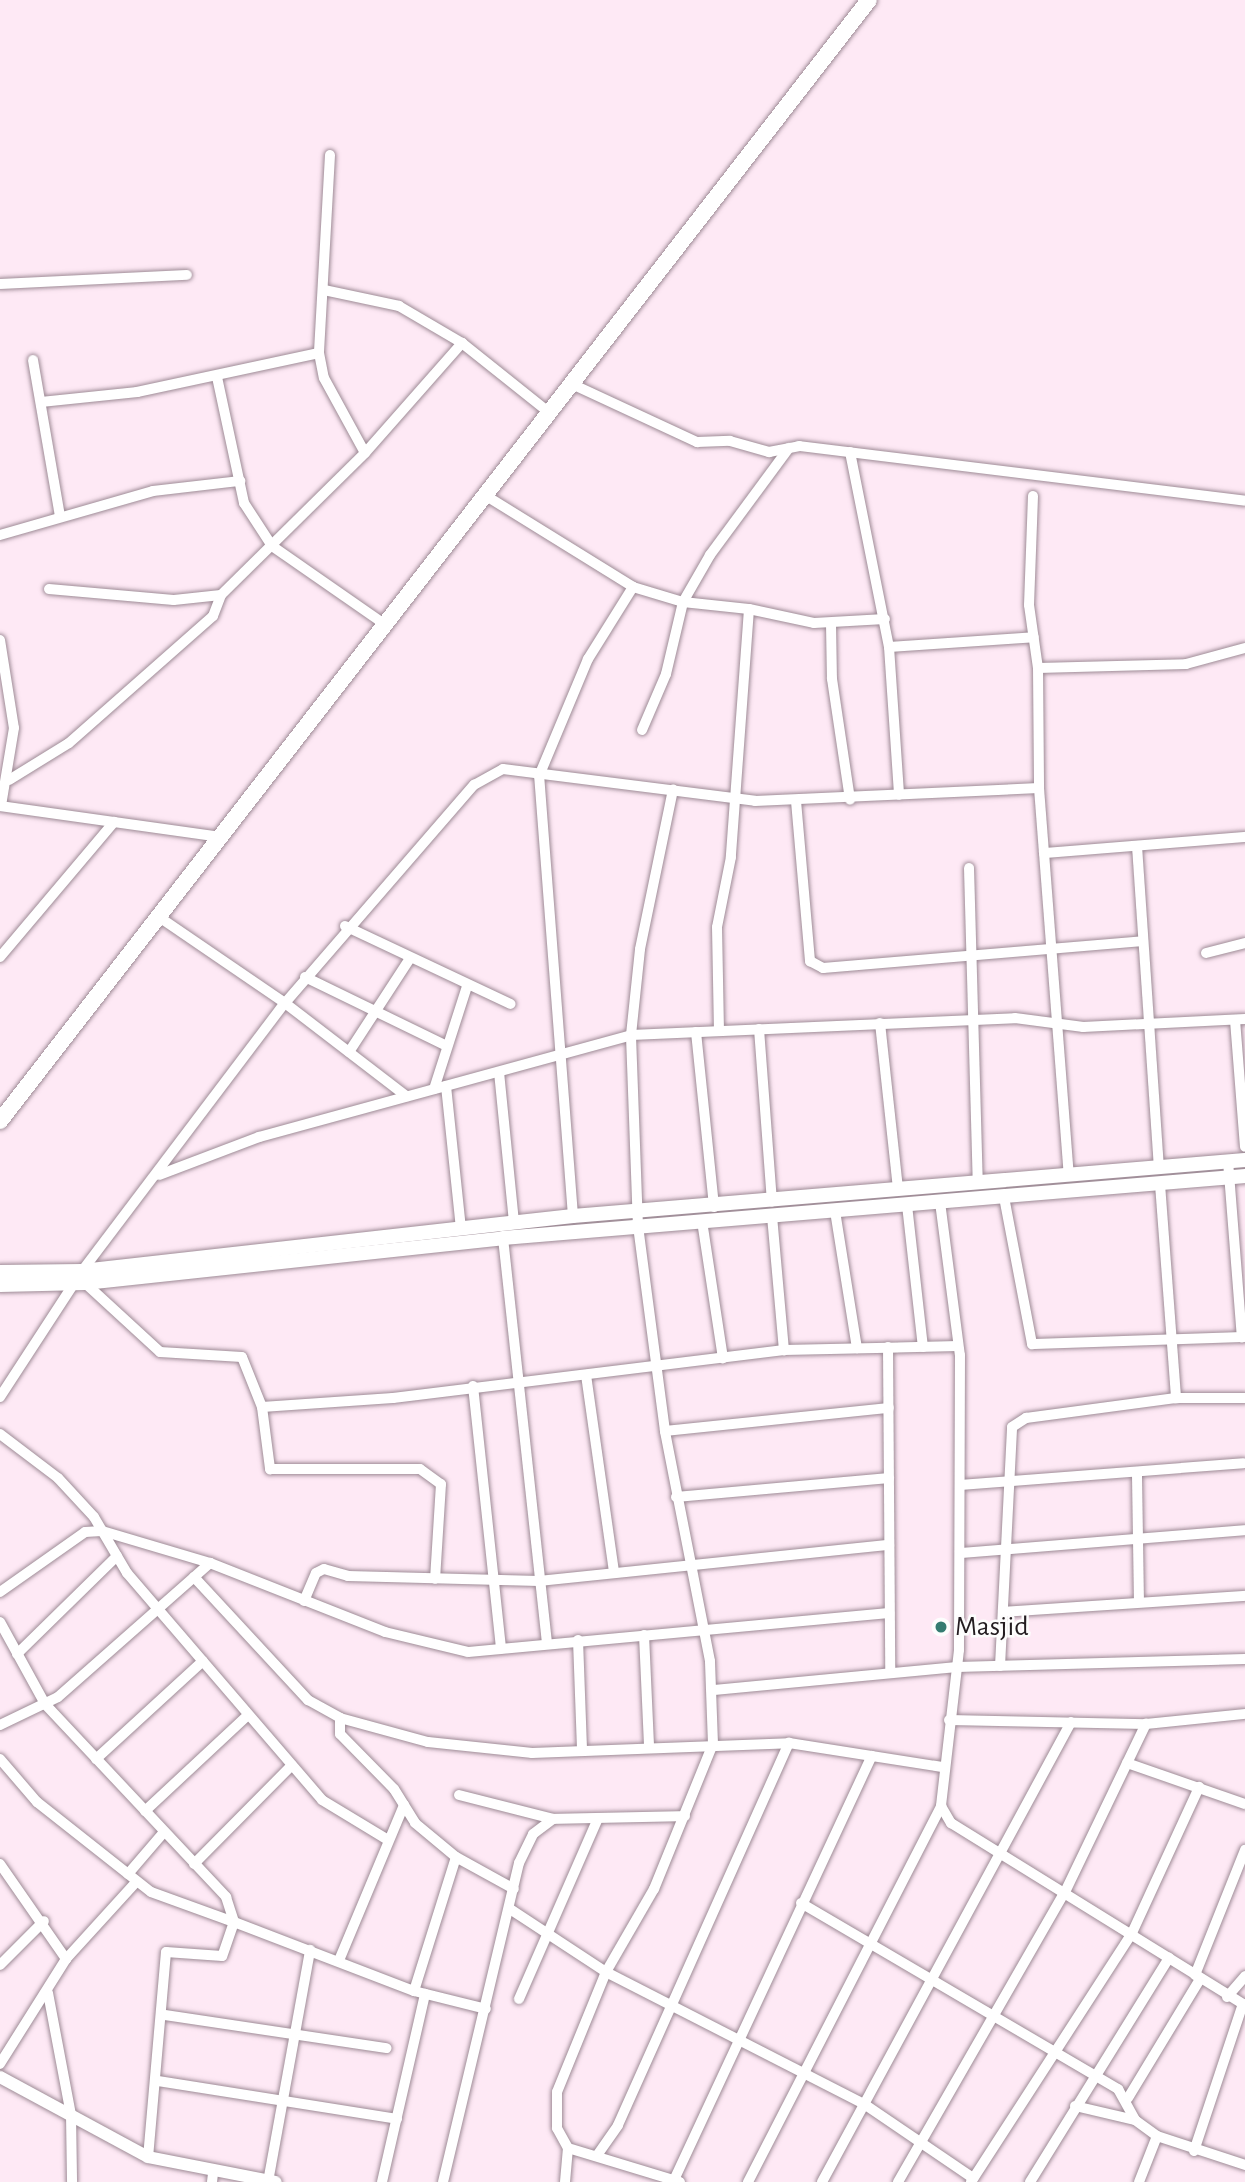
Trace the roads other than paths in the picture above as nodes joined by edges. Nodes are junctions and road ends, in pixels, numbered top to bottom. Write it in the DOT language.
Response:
graph roads {
  1 [pos="869,0"];
  2 [pos="330,155"];
  3 [pos="187,275"];
  4 [pos="0,285"];
  5 [pos="324,290"];
  6 [pos="462,343"];
  7 [pos="319,353"];
  8 [pos="33,360"];
  9 [pos="217,377"];
  10 [pos="574,385"];
  11 [pos="41,402"];
  12 [pos="552,414"];
  13 [pos="789,448"];
  14 [pos="850,452"];
  15 [pos="365,453"];
  16 [pos="240,481"];
  17 [pos="1033,496"];
  18 [pos="488,497"];
  19 [pos="1245,500"];
  20 [pos="60,517"];
  21 [pos="0,535"];
  22 [pos="272,546"];
  23 [pos="634,587"];
  24 [pos="49,589"];
  25 [pos="221,595"];
  26 [pos="683,603"];
  27 [pos="749,609"];
  28 [pos="885,620"];
  29 [pos="831,624"];
  30 [pos="387,626"];
  31 [pos="1034,637"];
  32 [pos="0,640"];
  33 [pos="889,647"];
  34 [pos="1245,648"];
  35 [pos="1038,668"];
  36 [pos="3,681"];
  37 [pos="642,730"];
  38 [pos="540,776"];
  39 [pos="9,780"];
  40 [pos="1039,788"];
  41 [pos="673,789"];
  42 [pos="899,795"];
  43 [pos="732,800"];
  44 [pos="850,800"];
  45 [pos="796,801"];
  46 [pos="1,806"];
  47 [pos="114,822"];
  48 [pos="221,837"];
  49 [pos="1245,837"];
  50 [pos="1137,846"];
  51 [pos="1044,853"];
  52 [pos="969,868"];
  53 [pos="159,918"];
  54 [pos="345,926"];
  55 [pos="1143,941"];
  56 [pos="1245,943"];
  57 [pos="1051,947"];
  58 [pos="970,952"];
  59 [pos="1206,953"];
  60 [pos="0,957"];
  61 [pos="410,960"];
  62 [pos="304,977"];
  63 [pos="467,986"];
  64 [pos="285,1003"];
  65 [pos="511,1004"];
  66 [pos="375,1014"];
  67 [pos="1149,1019"];
  68 [pos="1240,1019"];
  69 [pos="970,1020"];
  70 [pos="880,1023"];
  71 [pos="1056,1026"];
  72 [pos="759,1029"];
  73 [pos="719,1031"];
  74 [pos="696,1032"];
  75 [pos="631,1035"];
  76 [pos="445,1045"];
  77 [pos="349,1052"];
  78 [pos="556,1055"];
  79 [pos="499,1072"];
  80 [pos="1241,1079"];
  81 [pos="446,1086"];
  82 [pos="434,1089"];
  83 [pos="405,1096"];
  84 [pos="1,1118"];
  85 [pos="1245,1147"];
  86 [pos="1245,1160"];
  87 [pos="1228,1161"];
  88 [pos="1159,1167"];
  89 [pos="1069,1174"];
  90 [pos="159,1175"];
  91 [pos="1245,1176"];
  92 [pos="1230,1177"];
  93 [pos="978,1183"];
  94 [pos="1160,1184"];
  95 [pos="898,1188"];
  96 [pos="1004,1197"];
  97 [pos="940,1202"];
  98 [pos="907,1205"];
  99 [pos="714,1207"];
  100 [pos="772,1209"];
  101 [pos="642,1210"];
  102 [pos="835,1211"];
  103 [pos="573,1216"];
  104 [pos="702,1221"];
  105 [pos="514,1223"];
  106 [pos="638,1227"];
  107 [pos="461,1228"];
  108 [pos="502,1238"];
  109 [pos="0,1272"];
  110 [pos="80,1279"];
  111 [pos="0,1285"];
  112 [pos="1243,1337"];
  113 [pos="1176,1342"];
  114 [pos="958,1346"];
  115 [pos="888,1347"];
  116 [pos="923,1347"];
  117 [pos="857,1348"];
  118 [pos="784,1350"];
  119 [pos="723,1358"];
  120 [pos="654,1366"];
  121 [pos="586,1375"];
  122 [pos="514,1381"];
  123 [pos="473,1386"];
  124 [pos="0,1398"];
  125 [pos="1176,1398"];
  126 [pos="1245,1398"];
  127 [pos="262,1407"];
  128 [pos="889,1408"];
  129 [pos="665,1432"];
  130 [pos="0,1434"];
  131 [pos="1243,1463"];
  132 [pos="1137,1476"];
  133 [pos="889,1478"];
  134 [pos="1009,1484"];
  135 [pos="960,1485"];
  136 [pos="676,1497"];
  137 [pos="1245,1530"];
  138 [pos="102,1531"];
  139 [pos="1139,1537"];
  140 [pos="889,1545"];
  141 [pos="1006,1549"];
  142 [pos="960,1553"];
  143 [pos="117,1556"];
  144 [pos="210,1563"];
  145 [pos="689,1564"];
  146 [pos="614,1573"];
  147 [pos="194,1577"];
  148 [pos="435,1579"];
  149 [pos="539,1581"];
  150 [pos="498,1582"];
  151 [pos="0,1592"];
  152 [pos="1245,1596"];
  153 [pos="304,1601"];
  154 [pos="1139,1601"];
  155 [pos="158,1609"];
  156 [pos="1003,1612"];
  157 [pos="889,1613"];
  158 [pos="0,1622"];
  159 [pos="703,1631"];
  160 [pos="644,1635"];
  161 [pos="578,1640"];
  162 [pos="547,1642"];
  163 [pos="501,1649"];
  164 [pos="17,1654"];
  165 [pos="1245,1659"];
  166 [pos="203,1661"];
  167 [pos="1000,1666"];
  168 [pos="957,1667"];
  169 [pos="890,1673"];
  170 [pos="714,1690"];
  171 [pos="45,1704"];
  172 [pos="1245,1714"];
  173 [pos="248,1715"];
  174 [pos="340,1718"];
  175 [pos="949,1720"];
  176 [pos="1071,1722"];
  177 [pos="1146,1724"];
  178 [pos="0,1725"];
  179 [pos="789,1743"];
  180 [pos="713,1744"];
  181 [pos="649,1746"];
  182 [pos="582,1750"];
  183 [pos="872,1756"];
  184 [pos="0,1759"];
  185 [pos="96,1759"];
  186 [pos="1127,1763"];
  187 [pos="292,1765"];
  188 [pos="942,1767"];
  189 [pos="1199,1787"];
  190 [pos="459,1794"];
  191 [pos="1245,1804"];
  192 [pos="404,1805"];
  193 [pos="941,1805"];
  194 [pos="145,1811"];
  195 [pos="685,1816"];
  196 [pos="598,1818"];
  197 [pos="553,1819"];
  198 [pos="164,1832"];
  199 [pos="388,1840"];
  200 [pos="1245,1850"];
  201 [pos="1000,1853"];
  202 [pos="456,1857"];
  203 [pos="0,1864"];
  204 [pos="194,1864"];
  205 [pos="133,1877"];
  206 [pos="514,1889"];
  207 [pos="1065,1892"];
  208 [pos="801,1903"];
  209 [pos="510,1909"];
  210 [pos="44,1921"];
  211 [pos="234,1922"];
  212 [pos="1132,1933"];
  213 [pos="550,1935"];
  214 [pos="869,1942"];
  215 [pos="310,1950"];
  216 [pos="340,1958"];
  217 [pos="1169,1958"];
  218 [pos="66,1959"];
  219 [pos="0,1965"];
  220 [pos="606,1972"];
  221 [pos="1245,1976"];
  222 [pos="1198,1977"];
  223 [pos="932,1978"];
  224 [pos="414,1991"];
  225 [pos="48,1993"];
  226 [pos="425,1994"];
  227 [pos="1227,1997"];
  228 [pos="519,1999"];
  229 [pos="673,2003"];
  230 [pos="1244,2005"];
  231 [pos="486,2009"];
  232 [pos="996,2012"];
  233 [pos="165,2015"];
  234 [pos="739,2034"];
  235 [pos="293,2036"];
  236 [pos="387,2048"];
  237 [pos="1057,2053"];
  238 [pos="0,2064"];
  239 [pos="801,2069"];
  240 [pos="1094,2074"];
  241 [pos="0,2077"];
  242 [pos="158,2081"];
  243 [pos="1128,2098"];
  244 [pos="280,2101"];
  245 [pos="864,2104"];
  246 [pos="1074,2106"];
  247 [pos="71,2115"];
  248 [pos="397,2119"];
  249 [pos="1135,2120"];
  250 [pos="1157,2136"];
  251 [pos="917,2140"];
  252 [pos="568,2148"];
  253 [pos="1194,2151"];
  254 [pos="598,2154"];
  255 [pos="148,2157"];
  256 [pos="1245,2165"];
  257 [pos="213,2178"];
  258 [pos="972,2180"];
  259 [pos="677,2181"];
  260 [pos="72,2182"];
  261 [pos="271,2182"];
  262 [pos="382,2182"];
  263 [pos="443,2182"];
  264 [pos="565,2182"];
  265 [pos="748,2182"];
  266 [pos="822,2182"];
  267 [pos="898,2182"];
  268 [pos="1030,2182"];
  269 [pos="1139,2182"];
  1 -- 10 [label="highway"];
  2 -- 5 [label="street"];
  3 -- 4 [label="street"];
  5 -- 6 [label="street"];
  5 -- 7 [label="street"];
  6 -- 12 [label="street"];
  6 -- 15 [label="street"];
  7 -- 9 [label="street"];
  7 -- 15 [label="street"];
  8 -- 11 [label="street"];
  9 -- 11 [label="street"];
  9 -- 16 [label="street"];
  10 -- 12 [label="highway"];
  10 -- 13 [label="street"];
  11 -- 20 [label="street"];
  12 -- 18 [label="highway"];
  13 -- 14 [label="street"];
  13 -- 26 [label="street"];
  14 -- 19 [label="street"];
  14 -- 28 [label="street"];
  15 -- 22 [label="street"];
  16 -- 20 [label="street"];
  16 -- 22 [label="street"];
  17 -- 31 [label="street"];
  18 -- 23 [label="street"];
  18 -- 30 [label="highway"];
  20 -- 21 [label="street"];
  22 -- 25 [label="street"];
  22 -- 30 [label="street"];
  23 -- 26 [label="street"];
  23 -- 38 [label="street"];
  24 -- 25 [label="street"];
  25 -- 39 [label="street"];
  26 -- 27 [label="street"];
  26 -- 37 [label="street"];
  27 -- 29 [label="street"];
  27 -- 43 [label="street"];
  28 -- 29 [label="street"];
  28 -- 33 [label="street"];
  29 -- 44 [label="street"];
  30 -- 48 [label="highway"];
  31 -- 33 [label="street"];
  31 -- 35 [label="street"];
  32 -- 36 [label="street"];
  33 -- 42 [label="street"];
  34 -- 35 [label="street"];
  35 -- 40 [label="street"];
  36 -- 39 [label="street"];
  38 -- 41 [label="street"];
  38 -- 54 [label="street"];
  38 -- 78 [label="street"];
  39 -- 46 [label="street"];
  40 -- 42 [label="street"];
  40 -- 51 [label="street"];
  41 -- 43 [label="street"];
  41 -- 75 [label="street"];
  42 -- 44 [label="street"];
  43 -- 45 [label="street"];
  43 -- 73 [label="street"];
  44 -- 45 [label="street"];
  45 -- 58 [label="street"];
  46 -- 47 [label="street"];
  47 -- 48 [label="street"];
  47 -- 60 [label="street"];
  48 -- 53 [label="highway"];
  49 -- 50 [label="street"];
  50 -- 51 [label="street"];
  50 -- 55 [label="street"];
  51 -- 57 [label="street"];
  52 -- 58 [label="street"];
  53 -- 64 [label="street"];
  53 -- 84 [label="highway"];
  54 -- 61 [label="street"];
  54 -- 62 [label="street"];
  55 -- 57 [label="street"];
  55 -- 67 [label="street"];
  56 -- 59 [label="street"];
  57 -- 58 [label="street"];
  57 -- 71 [label="street"];
  58 -- 69 [label="street"];
  61 -- 63 [label="street"];
  61 -- 66 [label="street"];
  62 -- 64 [label="street"];
  62 -- 66 [label="street"];
  63 -- 65 [label="street"];
  63 -- 76 [label="street"];
  64 -- 77 [label="street"];
  64 -- 90 [label="street"];
  66 -- 76 [label="street"];
  66 -- 77 [label="street"];
  67 -- 68 [label="street"];
  67 -- 71 [label="street"];
  67 -- 88 [label="street"];
  68 -- 80 [label="street"];
  69 -- 70 [label="street"];
  69 -- 71 [label="street"];
  69 -- 93 [label="street"];
  70 -- 72 [label="street"];
  70 -- 95 [label="street"];
  71 -- 89 [label="street"];
  72 -- 73 [label="street"];
  72 -- 100 [label="street"];
  73 -- 74 [label="street"];
  74 -- 75 [label="street"];
  74 -- 99 [label="street"];
  75 -- 78 [label="street"];
  75 -- 101 [label="street"];
  76 -- 82 [label="street"];
  77 -- 83 [label="street"];
  78 -- 79 [label="street"];
  78 -- 103 [label="street"];
  79 -- 81 [label="street"];
  79 -- 105 [label="street"];
  80 -- 85 [label="street"];
  81 -- 82 [label="street"];
  81 -- 107 [label="street"];
  82 -- 83 [label="street"];
  83 -- 90 [label="street"];
  86 -- 87 [label="main road"];
  87 -- 88 [label="main road"];
  87 -- 92 [label="street"];
  88 -- 89 [label="main road"];
  89 -- 93 [label="main road"];
  90 -- 110 [label="street"];
  91 -- 92 [label="main road"];
  92 -- 94 [label="main road"];
  92 -- 112 [label="street"];
  93 -- 95 [label="main road"];
  94 -- 96 [label="main road"];
  94 -- 113 [label="street"];
  95 -- 100 [label="main road"];
  96 -- 97 [label="main road"];
  96 -- 113 [label="street"];
  97 -- 98 [label="main road"];
  97 -- 114 [label="street"];
  98 -- 102 [label="main road"];
  98 -- 116 [label="street"];
  99 -- 100 [label="main road"];
  99 -- 101 [label="main road"];
  100 -- 102 [label="main road"];
  100 -- 104 [label="main road"];
  100 -- 118 [label="street"];
  101 -- 103 [label="main road"];
  101 -- 106 [label="street"];
  102 -- 117 [label="street"];
  103 -- 105 [label="main road"];
  104 -- 106 [label="main road"];
  104 -- 119 [label="street"];
  105 -- 107 [label="main road"];
  106 -- 108 [label="main road"];
  106 -- 120 [label="street"];
  107 -- 110 [label="main road"];
  108 -- 110 [label="main road"];
  108 -- 122 [label="street"];
  109 -- 110 [label="main road"];
  110 -- 111 [label="main road"];
  110 -- 124 [label="street"];
  110 -- 127 [label="street"];
  112 -- 113 [label="street"];
  113 -- 125 [label="street"];
  114 -- 116 [label="street"];
  114 -- 135 [label="street"];
  115 -- 116 [label="street"];
  115 -- 117 [label="street"];
  115 -- 128 [label="street"];
  117 -- 118 [label="street"];
  118 -- 119 [label="street"];
  119 -- 120 [label="street"];
  120 -- 121 [label="street"];
  120 -- 129 [label="street"];
  121 -- 122 [label="street"];
  121 -- 146 [label="street"];
  122 -- 123 [label="street"];
  122 -- 149 [label="street"];
  123 -- 127 [label="street"];
  123 -- 150 [label="street"];
  125 -- 126 [label="street"];
  125 -- 134 [label="street"];
  127 -- 148 [label="street"];
  128 -- 129 [label="street"];
  128 -- 133 [label="street"];
  129 -- 136 [label="street"];
  130 -- 138 [label="street"];
  131 -- 132 [label="street"];
  132 -- 134 [label="street"];
  132 -- 139 [label="street"];
  133 -- 136 [label="street"];
  133 -- 140 [label="street"];
  134 -- 135 [label="street"];
  134 -- 141 [label="street"];
  135 -- 142 [label="street"];
  136 -- 145 [label="street"];
  137 -- 139 [label="street"];
  138 -- 143 [label="street"];
  138 -- 144 [label="street"];
  138 -- 151 [label="street"];
  139 -- 141 [label="street"];
  139 -- 154 [label="street"];
  140 -- 145 [label="street"];
  140 -- 157 [label="street"];
  141 -- 142 [label="street"];
  141 -- 156 [label="street"];
  142 -- 168 [label="street"];
  143 -- 155 [label="street"];
  143 -- 164 [label="street"];
  144 -- 147 [label="street"];
  144 -- 153 [label="street"];
  145 -- 146 [label="street"];
  145 -- 159 [label="street"];
  146 -- 149 [label="street"];
  147 -- 155 [label="street"];
  147 -- 174 [label="street"];
  148 -- 150 [label="street"];
  148 -- 153 [label="street"];
  149 -- 150 [label="street"];
  149 -- 162 [label="street"];
  150 -- 163 [label="street"];
  152 -- 154 [label="street"];
  153 -- 163 [label="street"];
  154 -- 156 [label="street"];
  155 -- 166 [label="street"];
  155 -- 171 [label="street"];
  156 -- 167 [label="street"];
  157 -- 159 [label="street"];
  157 -- 169 [label="street"];
  158 -- 164 [label="street"];
  159 -- 160 [label="street"];
  159 -- 170 [label="street"];
  160 -- 161 [label="street"];
  160 -- 181 [label="street"];
  161 -- 162 [label="street"];
  161 -- 182 [label="street"];
  162 -- 163 [label="street"];
  164 -- 171 [label="street"];
  165 -- 167 [label="street"];
  166 -- 173 [label="street"];
  166 -- 185 [label="street"];
  167 -- 168 [label="street"];
  168 -- 169 [label="street"];
  168 -- 175 [label="street"];
  169 -- 170 [label="street"];
  170 -- 180 [label="street"];
  171 -- 178 [label="street"];
  171 -- 185 [label="street"];
  172 -- 177 [label="street"];
  173 -- 187 [label="street"];
  173 -- 194 [label="street"];
  174 -- 182 [label="street"];
  174 -- 192 [label="street"];
  175 -- 176 [label="street"];
  175 -- 188 [label="street"];
  176 -- 177 [label="street"];
  176 -- 201 [label="street"];
  177 -- 186 [label="street"];
  179 -- 180 [label="street"];
  179 -- 183 [label="street"];
  179 -- 229 [label="street"];
  180 -- 181 [label="street"];
  180 -- 195 [label="street"];
  181 -- 182 [label="street"];
  183 -- 188 [label="street"];
  183 -- 208 [label="street"];
  184 -- 205 [label="street"];
  185 -- 194 [label="street"];
  186 -- 189 [label="street"];
  186 -- 207 [label="street"];
  187 -- 199 [label="street"];
  187 -- 204 [label="street"];
  188 -- 193 [label="street"];
  189 -- 191 [label="street"];
  189 -- 212 [label="street"];
  190 -- 197 [label="street"];
  192 -- 199 [label="street"];
  192 -- 202 [label="street"];
  193 -- 201 [label="street"];
  193 -- 214 [label="street"];
  194 -- 198 [label="street"];
  195 -- 196 [label="street"];
  195 -- 220 [label="street"];
  196 -- 197 [label="street"];
  196 -- 213 [label="street"];
  197 -- 206 [label="street"];
  198 -- 204 [label="street"];
  198 -- 205 [label="street"];
  199 -- 216 [label="street"];
  200 -- 222 [label="street"];
  201 -- 207 [label="street"];
  201 -- 223 [label="street"];
  202 -- 206 [label="street"];
  202 -- 224 [label="street"];
  203 -- 210 [label="street"];
  204 -- 211 [label="street"];
  205 -- 211 [label="street"];
  205 -- 218 [label="street"];
  206 -- 209 [label="street"];
  207 -- 212 [label="street"];
  207 -- 232 [label="street"];
  208 -- 214 [label="street"];
  208 -- 234 [label="street"];
  209 -- 213 [label="street"];
  209 -- 231 [label="street"];
  210 -- 218 [label="street"];
  210 -- 219 [label="street"];
  211 -- 215 [label="street"];
  211 -- 233 [label="street"];
  212 -- 217 [label="street"];
  212 -- 237 [label="street"];
  213 -- 220 [label="street"];
  213 -- 228 [label="street"];
  214 -- 223 [label="street"];
  214 -- 239 [label="street"];
  215 -- 216 [label="street"];
  215 -- 235 [label="street"];
  216 -- 224 [label="street"];
  217 -- 222 [label="street"];
  217 -- 240 [label="street"];
  218 -- 225 [label="street"];
  220 -- 229 [label="street"];
  220 -- 252 [label="street"];
  221 -- 227 [label="street"];
  222 -- 227 [label="street"];
  222 -- 243 [label="street"];
  223 -- 232 [label="street"];
  223 -- 245 [label="street"];
  224 -- 226 [label="street"];
  225 -- 238 [label="street"];
  225 -- 247 [label="street"];
  226 -- 231 [label="street"];
  226 -- 248 [label="street"];
  227 -- 230 [label="street"];
  229 -- 234 [label="street"];
  229 -- 254 [label="street"];
  230 -- 253 [label="street"];
  231 -- 263 [label="street"];
  232 -- 237 [label="street"];
  232 -- 251 [label="street"];
  233 -- 235 [label="street"];
  233 -- 242 [label="street"];
  234 -- 239 [label="street"];
  234 -- 259 [label="street"];
  235 -- 236 [label="street"];
  235 -- 244 [label="street"];
  237 -- 240 [label="street"];
  237 -- 258 [label="street"];
  239 -- 245 [label="street"];
  239 -- 265 [label="street"];
  240 -- 243 [label="street"];
  240 -- 246 [label="street"];
  241 -- 247 [label="street"];
  242 -- 244 [label="street"];
  242 -- 255 [label="street"];
  243 -- 249 [label="street"];
  244 -- 248 [label="street"];
  244 -- 261 [label="street"];
  245 -- 251 [label="street"];
  245 -- 266 [label="street"];
  246 -- 249 [label="street"];
  246 -- 268 [label="street"];
  247 -- 255 [label="street"];
  247 -- 260 [label="street"];
  248 -- 262 [label="street"];
  249 -- 250 [label="street"];
  250 -- 253 [label="street"];
  250 -- 269 [label="street"];
  251 -- 258 [label="street"];
  251 -- 267 [label="street"];
  252 -- 254 [label="street"];
  252 -- 264 [label="street"];
  253 -- 256 [label="street"];
  254 -- 259 [label="street"];
  255 -- 257 [label="street"];
  257 -- 261 [label="street"];
}
